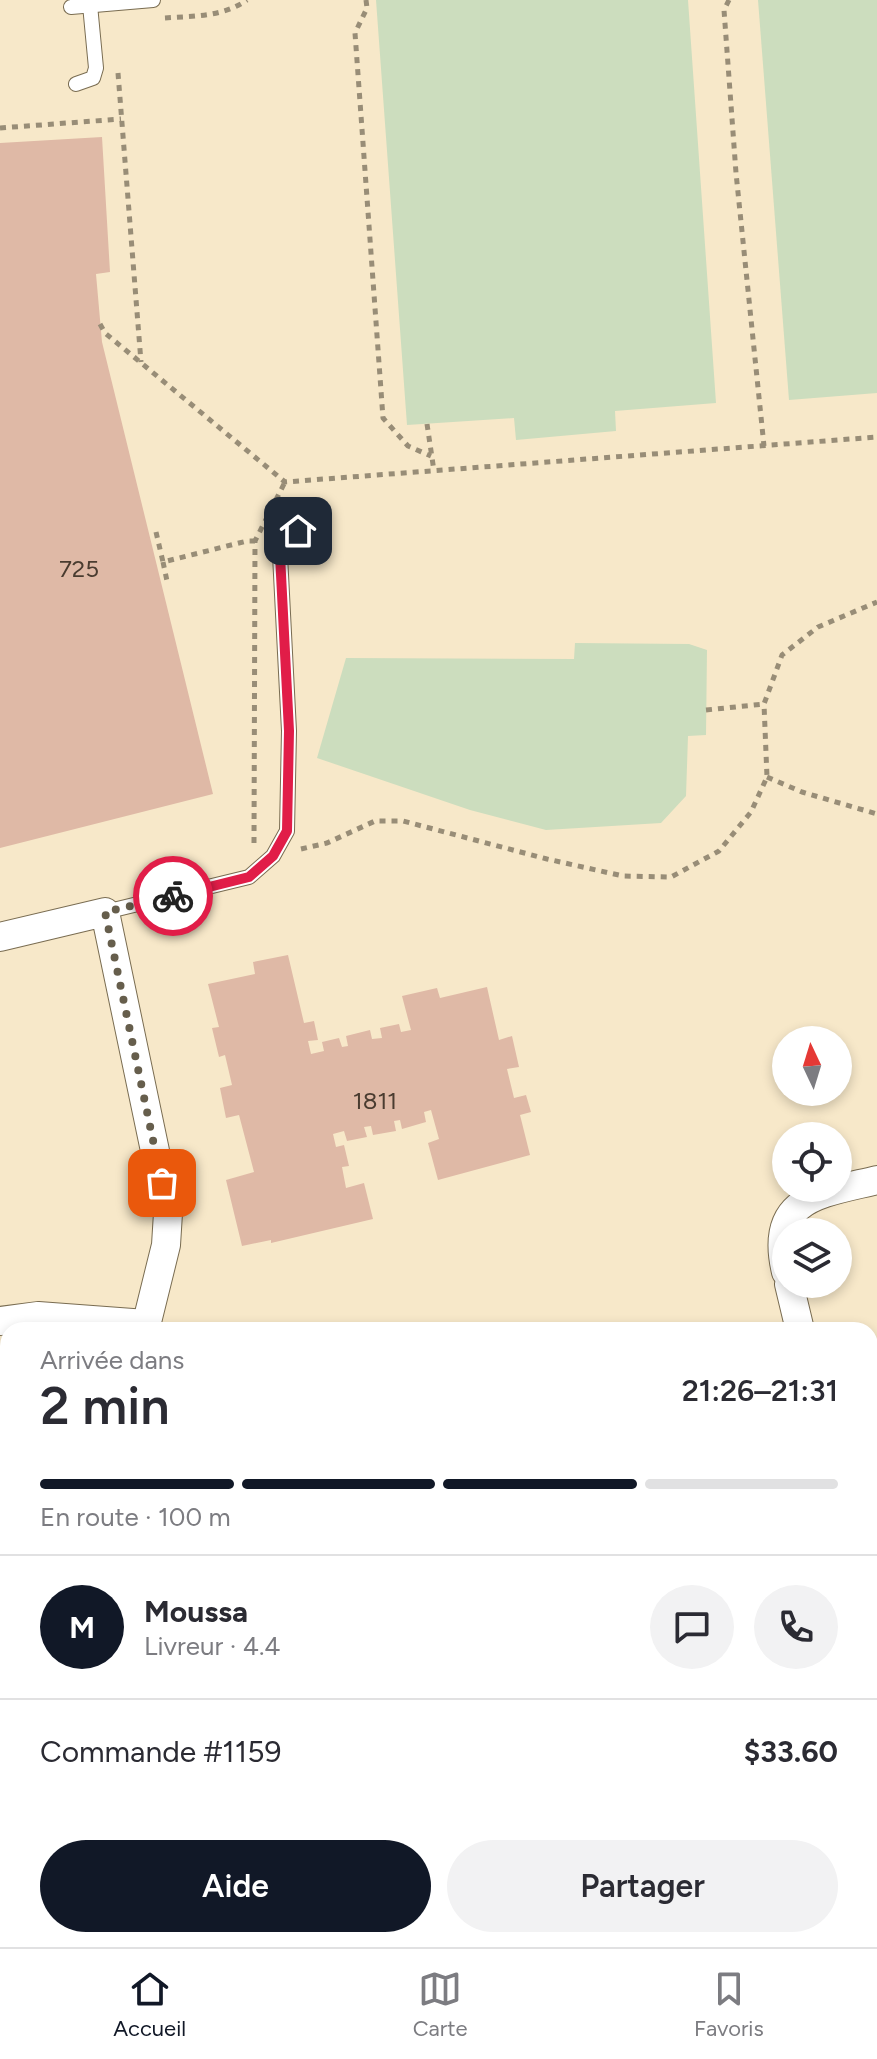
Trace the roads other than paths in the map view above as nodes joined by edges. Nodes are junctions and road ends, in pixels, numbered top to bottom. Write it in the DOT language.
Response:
graph roads {
  1 [pos="153,0"];
  2 [pos="90,5"];
  3 [pos="71,7"];
  4 [pos="76,84"];
  5 [pos="298,531"];
  6 [pos="105,912"];
  7 [pos="0,937"];
  8 [pos="877,1180"];
  9 [pos="791,1218"];
  10 [pos="792,1298"];
  11 [pos="0,1321"];
  12 [pos="96,1322"];
  13 [pos="146,1322"];
  14 [pos="798,1322"];
  1 -- 2 [label="lane"];
  2 -- 3 [label="lane"];
  2 -- 4 [label="lane"];
  5 -- 6 [label="lane"];
  6 -- 7 [label="street"];
  6 -- 13 [label="street"];
  8 -- 9 [label="street"];
  10 -- 14 [label="street"];
  11 -- 12 [label="street"];
}
